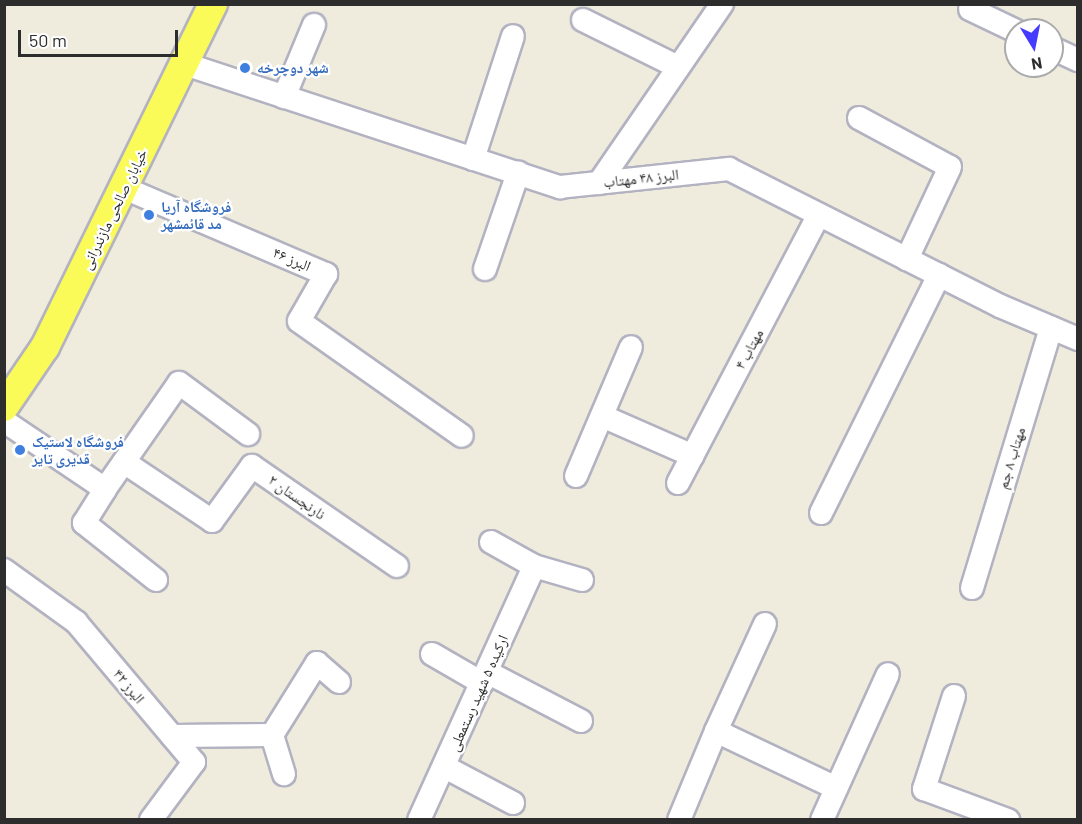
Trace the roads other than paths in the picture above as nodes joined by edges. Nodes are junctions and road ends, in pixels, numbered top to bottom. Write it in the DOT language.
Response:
graph roads {
  1 [pos="213,4"];
  2 [pos="722,4"];
  3 [pos="970,9"];
  4 [pos="584,20"];
  5 [pos="314,25"];
  6 [pos="1004,25"];
  7 [pos="513,36"];
  8 [pos="185,64"];
  9 [pos="678,67"];
  10 [pos="284,97"];
  11 [pos="860,118"];
  12 [pos="473,159"];
  13 [pos="518,173"];
  14 [pos="599,183"];
  15 [pos="124,188"];
  16 [pos="819,215"];
  17 [pos="907,259"];
  18 [pos="485,269"];
  19 [pos="939,275"];
  20 [pos="1051,327"];
  21 [pos="1077,339"];
  22 [pos="631,347"];
  23 [pos="4,408"];
  24 [pos="602,416"];
  25 [pos="4,421"];
  26 [pos="248,434"];
  27 [pos="462,436"];
  28 [pos="693,456"];
  29 [pos="124,462"];
  30 [pos="576,476"];
  31 [pos="678,483"];
  32 [pos="105,489"];
  33 [pos="821,513"];
  34 [pos="491,542"];
  35 [pos="534,566"];
  36 [pos="397,567"];
  37 [pos="4,570"];
  38 [pos="156,580"];
  39 [pos="582,580"];
  40 [pos="972,588"];
  41 [pos="765,624"];
  42 [pos="432,654"];
  43 [pos="888,674"];
  44 [pos="484,678"];
  45 [pos="339,682"];
  46 [pos="954,696"];
  47 [pos="580,721"];
  48 [pos="716,731"];
  49 [pos="272,735"];
  50 [pos="172,736"];
  51 [pos="445,767"];
  52 [pos="284,774"];
  53 [pos="836,788"];
  54 [pos="513,804"];
  55 [pos="998,818"];
  56 [pos="151,819"];
  57 [pos="419,819"];
  58 [pos="679,819"];
  59 [pos="822,819"];
  1 -- 8 [label="main road, خیابان صالحی مازندرانی"];
  2 -- 9 [label="street"];
  3 -- 6 [label="street"];
  4 -- 9 [label="street"];
  5 -- 10 [label="street"];
  7 -- 12 [label="street"];
  8 -- 10 [label="street, البرز ۴۸ مهتاب"];
  8 -- 15 [label="main road, خیابان صالحی مازندرانی"];
  9 -- 14 [label="street"];
  10 -- 12 [label="street, البرز ۴۸ مهتاب"];
  11 -- 17 [label="street"];
  12 -- 13 [label="street, البرز ۴۸ مهتاب"];
  13 -- 14 [label="street, البرز ۴۸ مهتاب"];
  13 -- 18 [label="street"];
  14 -- 16 [label="street, البرز ۴۸ مهتاب"];
  15 -- 23 [label="main road, خیابان صالحی مازندرانی"];
  15 -- 27 [label="street, البرز ۴۶"];
  16 -- 17 [label="street, البرز ۴۸ مهتاب"];
  16 -- 28 [label="street, مهتاب ۴"];
  17 -- 19 [label="street, البرز ۴۸ مهتاب"];
  19 -- 20 [label="street, البرز ۴۸ مهتاب"];
  19 -- 33 [label="street"];
  20 -- 21 [label="street, البرز ۴۸ مهتاب"];
  20 -- 40 [label="street, مهتاب ۸ جم"];
  22 -- 24 [label="street"];
  24 -- 28 [label="street"];
  24 -- 30 [label="street"];
  25 -- 32 [label="street"];
  26 -- 29 [label="street"];
  28 -- 31 [label="street, مهتاب ۴"];
  29 -- 32 [label="street"];
  29 -- 36 [label="street, نارنجستان ۲"];
  32 -- 38 [label="street"];
  34 -- 35 [label="street"];
  35 -- 39 [label="street"];
  35 -- 44 [label="street, ارکیده ۵ شهید رستمعلی"];
  37 -- 50 [label="street, البرز ۴۲"];
  41 -- 48 [label="street"];
  42 -- 44 [label="street"];
  43 -- 53 [label="street"];
  44 -- 47 [label="street"];
  44 -- 51 [label="street, ارکیده ۵ شهید رستمعلی"];
  45 -- 49 [label="street"];
  46 -- 55 [label="street"];
  48 -- 53 [label="street"];
  48 -- 58 [label="street"];
  49 -- 50 [label="street"];
  49 -- 52 [label="street"];
  50 -- 56 [label="street, البرز ۴۲"];
  51 -- 54 [label="street"];
  51 -- 57 [label="street, ارکیده ۵ شهید رستمعلی"];
  53 -- 59 [label="street"];
}
